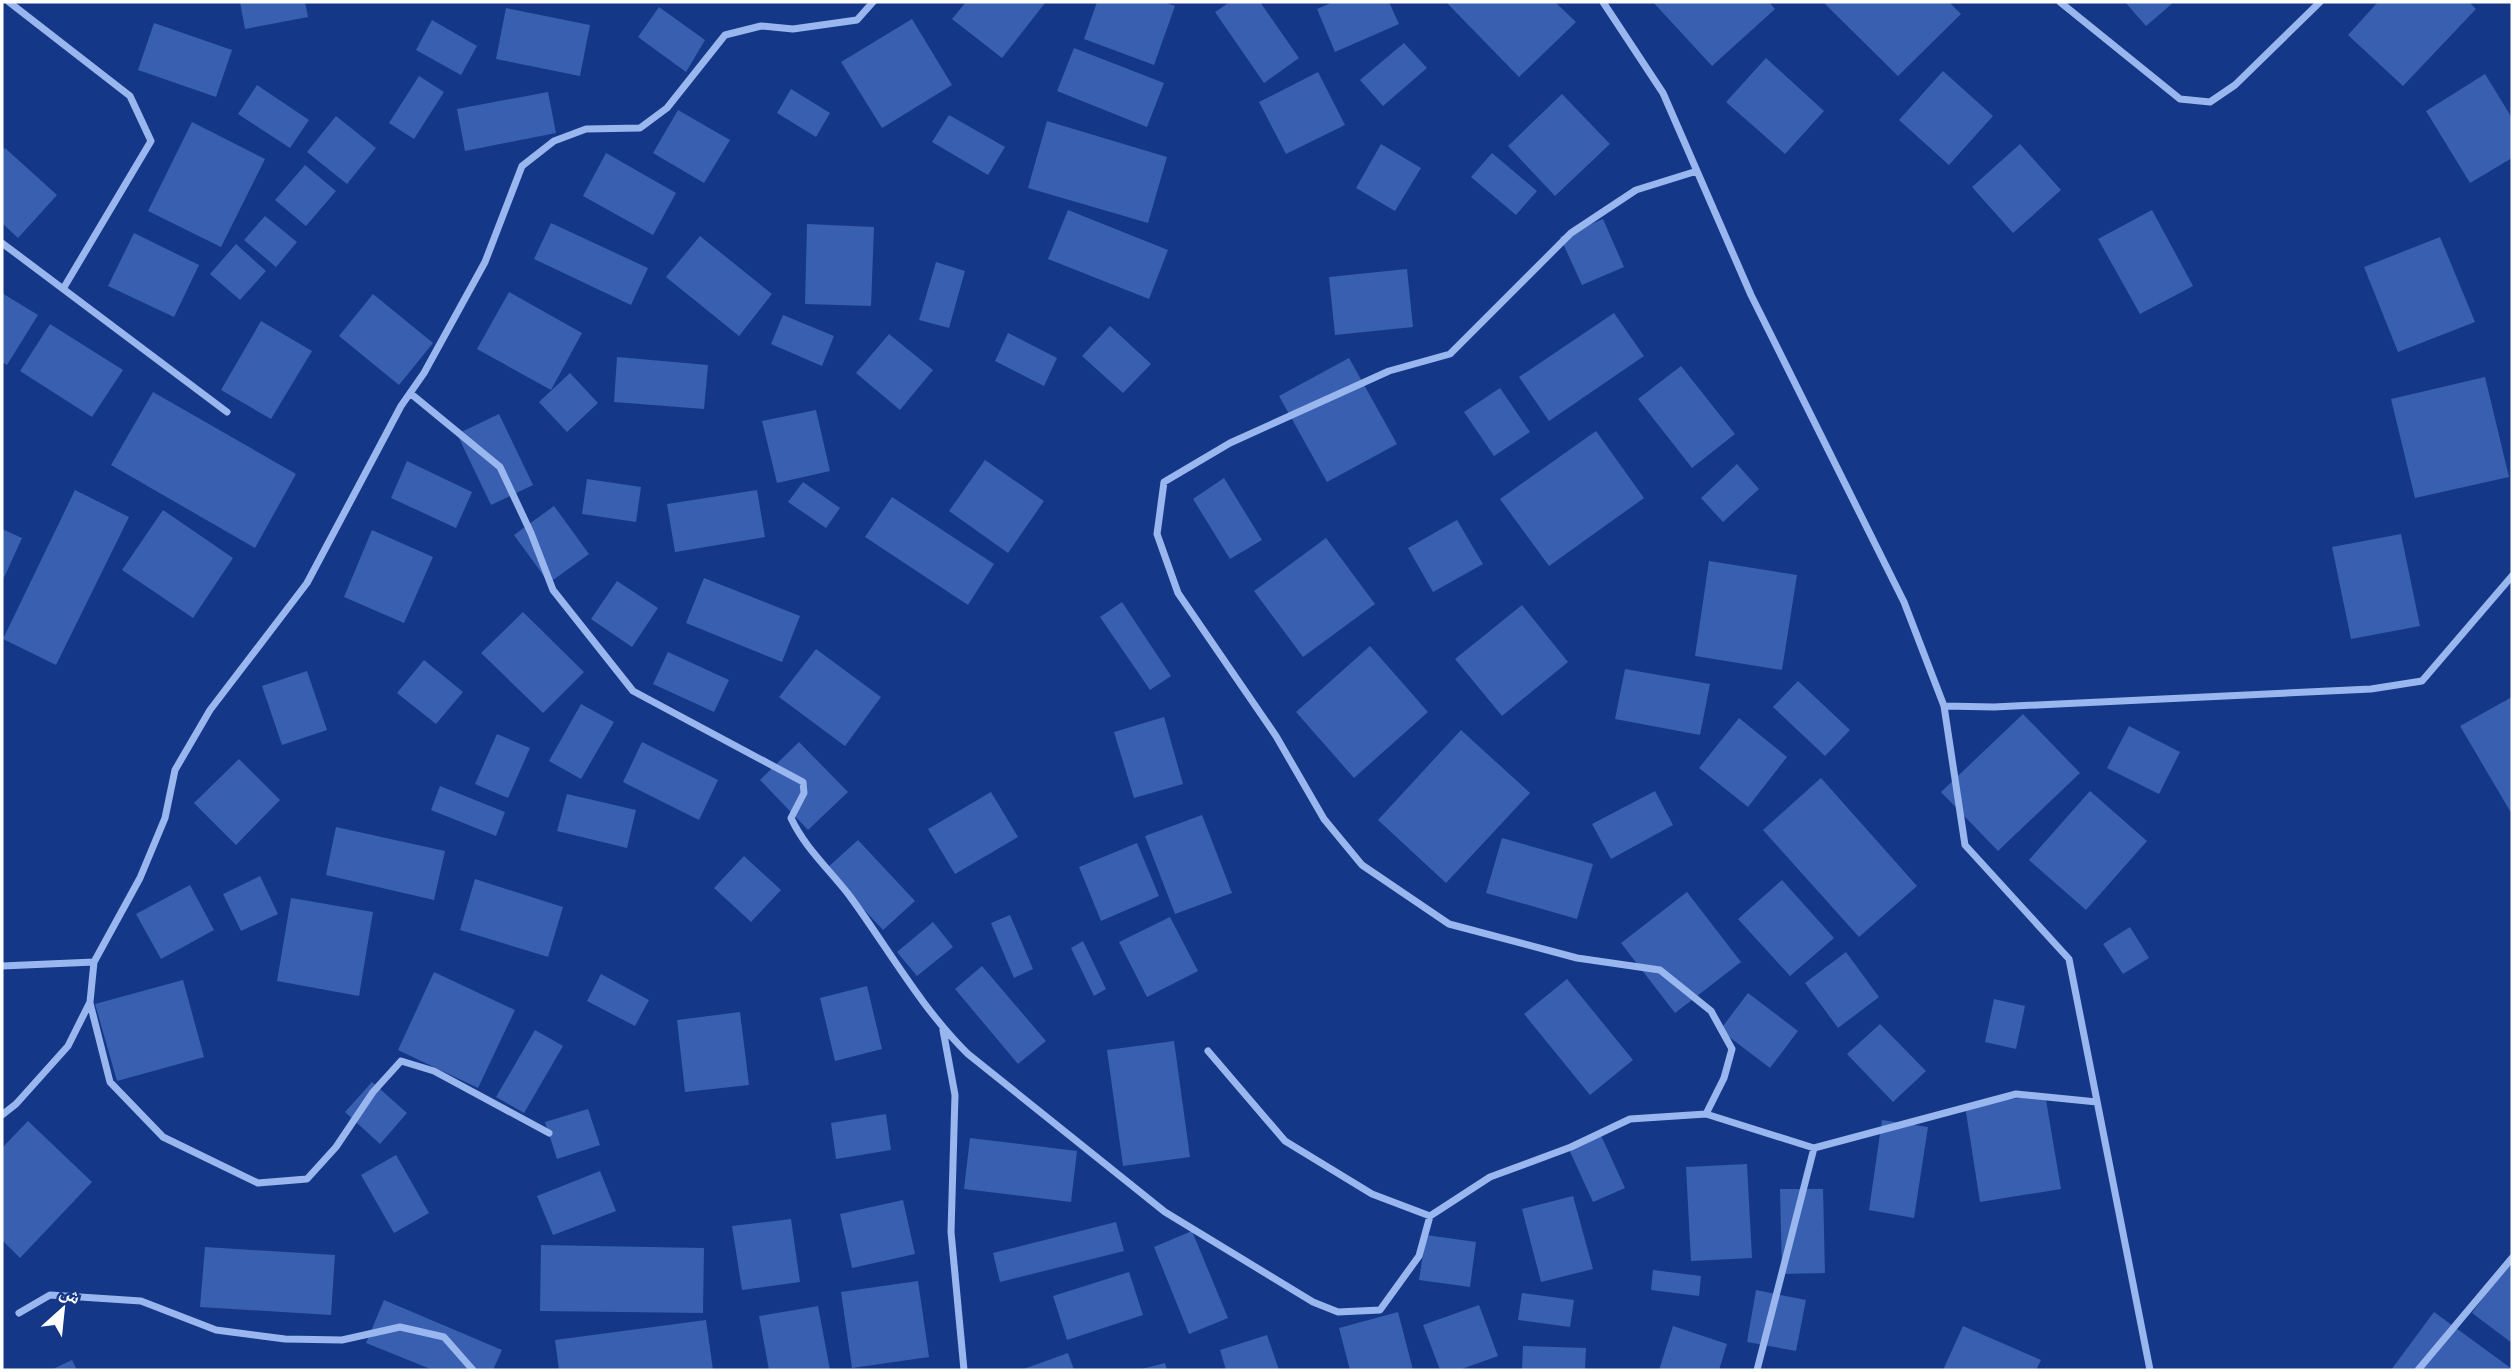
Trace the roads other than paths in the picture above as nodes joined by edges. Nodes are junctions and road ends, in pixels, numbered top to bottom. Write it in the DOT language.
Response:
graph roads {
  1 [pos="9,2"];
  2 [pos="873,2"];
  3 [pos="1603,2"];
  4 [pos="2060,2"];
  5 [pos="2320,2"];
  6 [pos="1697,171"];
  7 [pos="2,243"];
  8 [pos="63,289"];
  9 [pos="410,393"];
  10 [pos="228,412"];
  11 [pos="2512,576"];
  12 [pos="1944,706"];
  13 [pos="94,961"];
  14 [pos="2,966"];
  15 [pos="90,1002"];
  16 [pos="943,1030"];
  17 [pos="1208,1051"];
  18 [pos="2097,1101"];
  19 [pos="1706,1114"];
  20 [pos="2,1115"];
  21 [pos="550,1133"];
  22 [pos="1814,1147"];
  23 [pos="1430,1216"];
  24 [pos="2512,1258"];
  25 [pos="19,1313"];
  26 [pos="473,1370"];
  27 [pos="964,1370"];
  28 [pos="1757,1370"];
  29 [pos="2150,1370"];
  30 [pos="2418,1370"];
  1 -- 8 [label="street"];
  2 -- 9 [label="street"];
  3 -- 6 [label="street"];
  4 -- 5 [label="street"];
  6 -- 12 [label="street"];
  6 -- 19 [label="street"];
  7 -- 8 [label="street"];
  8 -- 10 [label="street"];
  9 -- 13 [label="street"];
  9 -- 16 [label="street"];
  11 -- 12 [label="street"];
  12 -- 18 [label="street"];
  13 -- 14 [label="street"];
  13 -- 15 [label="street"];
  15 -- 20 [label="street"];
  15 -- 21 [label="street"];
  16 -- 23 [label="street"];
  16 -- 27 [label="street"];
  17 -- 23 [label="street"];
  18 -- 22 [label="street"];
  18 -- 29 [label="street"];
  19 -- 22 [label="street"];
  19 -- 23 [label="street"];
  22 -- 28 [label="street"];
  24 -- 30 [label="street"];
  25 -- 26 [label="street"];
}
